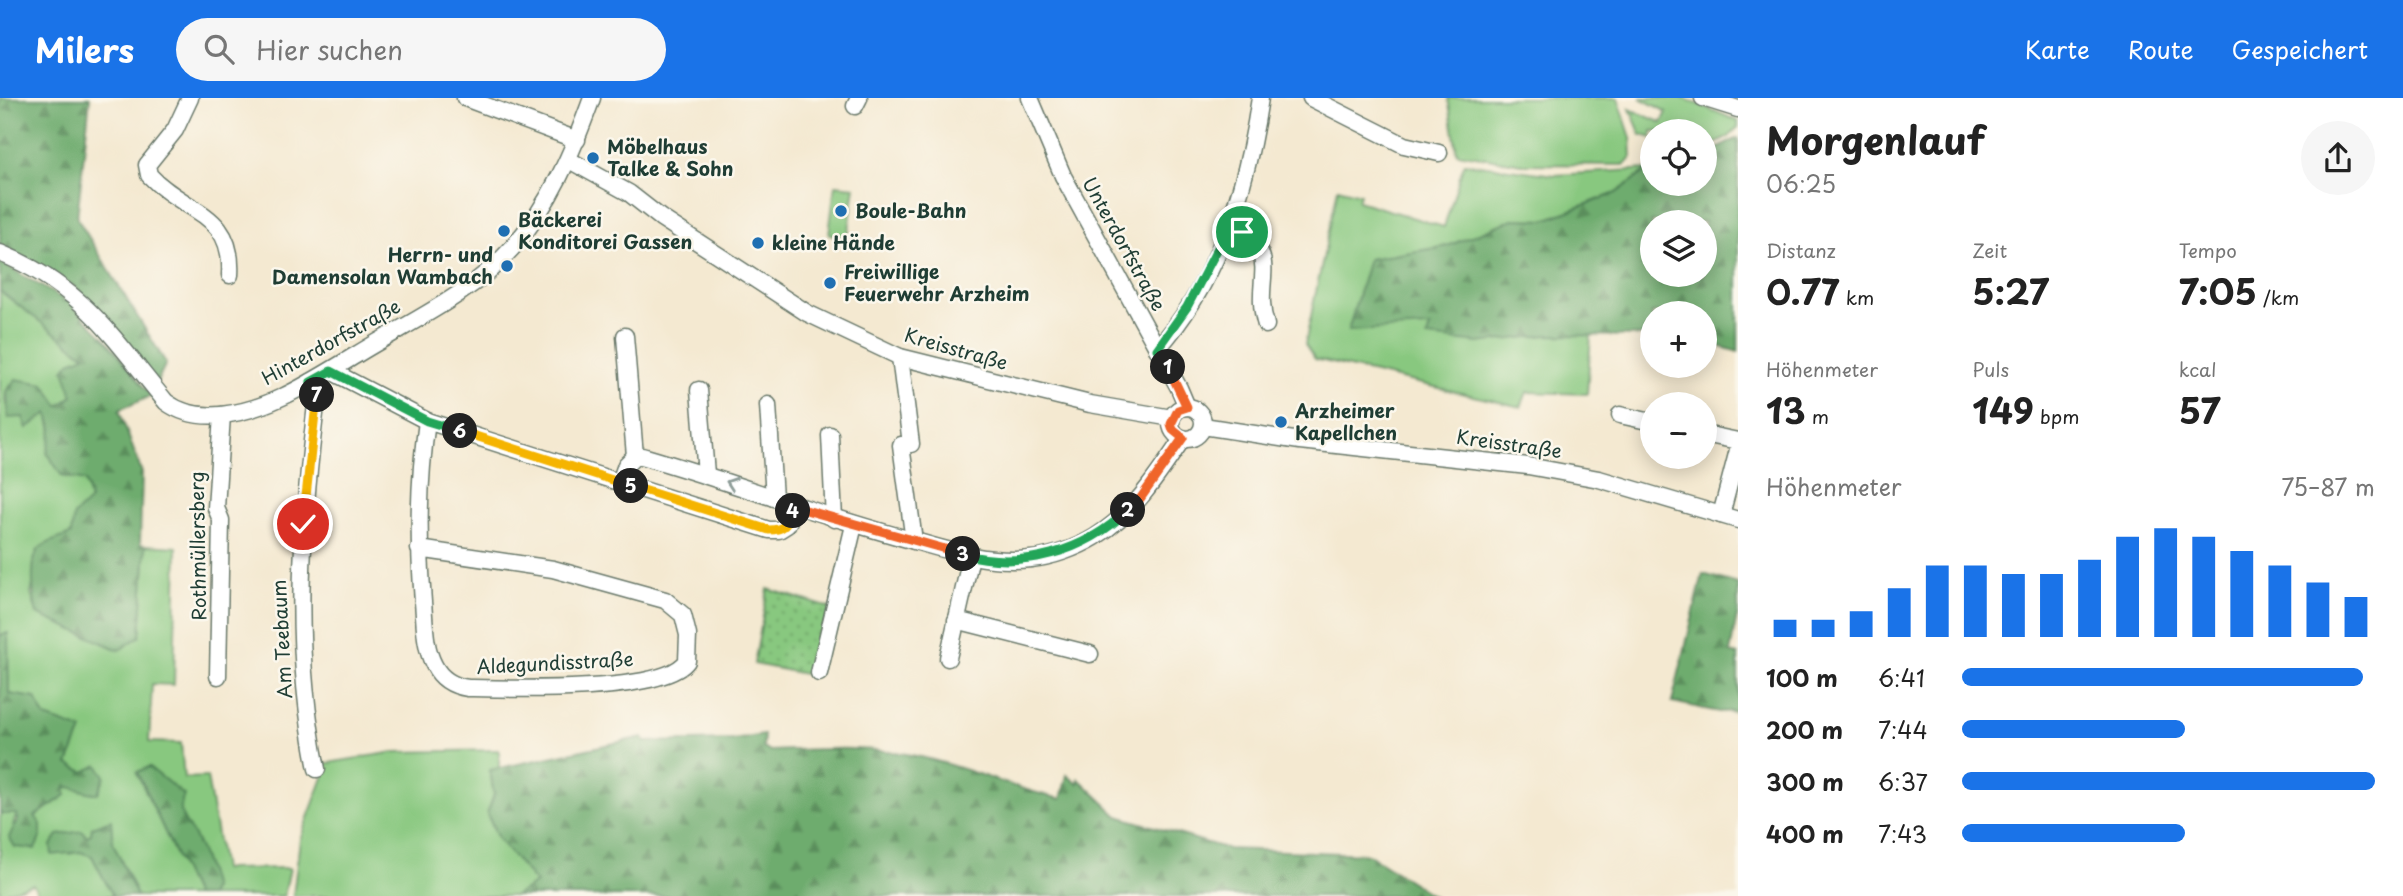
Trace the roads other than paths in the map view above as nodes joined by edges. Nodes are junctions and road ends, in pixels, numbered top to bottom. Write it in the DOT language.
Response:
graph roads {
  1 [pos="190,98"];
  2 [pos="465,98"];
  3 [pos="592,98"];
  4 [pos="1030,98"];
  5 [pos="1260,98"];
  6 [pos="1311,98"];
  7 [pos="1703,98"];
  8 [pos="1738,109"];
  9 [pos="577,140"];
  10 [pos="1439,153"];
  11 [pos="569,160"];
  12 [pos="1230,225"];
  13 [pos="0,253"];
  14 [pos="230,275"];
  15 [pos="1266,325"];
  16 [pos="625,336"];
  17 [pos="1157,349"];
  18 [pos="356,354"];
  19 [pos="900,357"];
  20 [pos="331,371"];
  21 [pos="311,382"];
  22 [pos="358,384"];
  23 [pos="699,390"];
  24 [pos="768,405"];
  25 [pos="1187,407"];
  26 [pos="222,415"];
  27 [pos="1620,415"];
  28 [pos="1172,418"];
  29 [pos="1640,419"];
  30 [pos="427,421"];
  31 [pos="1203,425"];
  32 [pos="830,435"];
  33 [pos="1717,437"];
  34 [pos="1183,438"];
  35 [pos="1738,441"];
  36 [pos="635,456"];
  37 [pos="1737,459"];
  38 [pos="706,474"];
  39 [pos="620,482"];
  40 [pos="774,498"];
  41 [pos="795,507"];
  42 [pos="1721,515"];
  43 [pos="834,519"];
  44 [pos="1738,520"];
  45 [pos="854,525"];
  46 [pos="914,541"];
  47 [pos="419,549"];
  48 [pos="971,556"];
  49 [pos="956,620"];
  50 [pos="1090,654"];
  51 [pos="948,658"];
  52 [pos="819,673"];
  53 [pos="218,676"];
  54 [pos="317,769"];
  1 -- 14 [label="street"];
  2 -- 9 [label="street"];
  3 -- 9 [label="street, Hinterdorfstraße"];
  4 -- 17 [label="street, Unterdorfstraße"];
  5 -- 12 [label="street"];
  6 -- 10 [label="street"];
  7 -- 8 [label="street"];
  9 -- 11 [label="street, Hinterdorfstraße"];
  11 -- 18 [label="street, Hinterdorfstraße"];
  11 -- 19 [label="street, Kreisstraße"];
  12 -- 15 [label="street"];
  12 -- 17 [label="street"];
  13 -- 26 [label="street, Hinterdorfstraße"];
  16 -- 36 [label="street"];
  17 -- 25 [label="street, Unterdorfstraße"];
  18 -- 20 [label="street, Hinterdorfstraße"];
  18 -- 22 [label="street"];
  19 -- 28 [label="street, Kreisstraße"];
  19 -- 46 [label="street"];
  20 -- 21 [label="street, Hinterdorfstraße"];
  20 -- 22 [label="street"];
  21 -- 26 [label="street, Hinterdorfstraße"];
  21 -- 54 [label="street, Am Teebaum"];
  22 -- 30 [label="street"];
  23 -- 38 [label="street"];
  24 -- 40 [label="street"];
  25 -- 28 [label="street"];
  25 -- 31 [label="street"];
  26 -- 53 [label="street, Rothmüllersberg"];
  27 -- 29 [label="street"];
  28 -- 34 [label="street"];
  30 -- 39 [label="street"];
  30 -- 47 [label="street, Aldegundisstraße"];
  31 -- 34 [label="street"];
  31 -- 42 [label="street, Kreisstraße"];
  32 -- 43 [label="street"];
  33 -- 35 [label="street"];
  34 -- 48 [label="street"];
  36 -- 38 [label="street"];
  36 -- 39 [label="street"];
  37 -- 42 [label="street"];
  40 -- 38 [label="street, one-way"];
  39 -- 41 [label="street"];
  40 -- 41 [label="street"];
  41 -- 43 [label="street"];
  42 -- 44 [label="street, Kreisstraße"];
  43 -- 45 [label="street"];
  45 -- 46 [label="street"];
  45 -- 52 [label="street"];
  46 -- 48 [label="street"];
  47 -- 47 [label="street, Aldegundisstraße"];
  48 -- 49 [label="street"];
  49 -- 50 [label="street"];
  49 -- 51 [label="street"];
}
